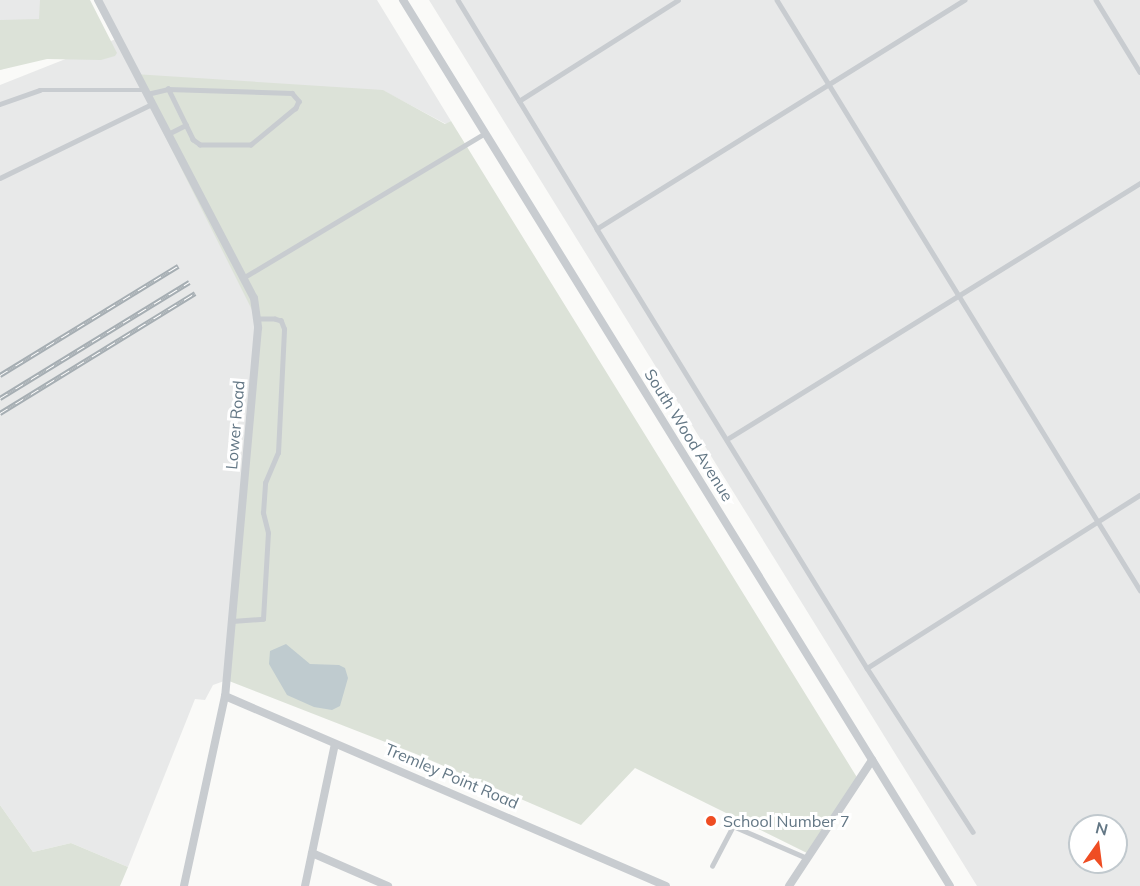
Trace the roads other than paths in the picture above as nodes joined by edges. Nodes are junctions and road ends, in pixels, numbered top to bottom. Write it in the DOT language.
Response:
graph roads {
  1 [pos="98,0"];
  2 [pos="403,0"];
  3 [pos="458,0"];
  4 [pos="678,0"];
  5 [pos="777,0"];
  6 [pos="965,0"];
  7 [pos="1096,0"];
  8 [pos="1140,72"];
  9 [pos="829,84"];
  10 [pos="168,89"];
  11 [pos="146,92"];
  12 [pos="519,101"];
  13 [pos="0,104"];
  14 [pos="152,104"];
  15 [pos="186,125"];
  16 [pos="485,133"];
  17 [pos="168,134"];
  18 [pos="0,178"];
  19 [pos="1140,183"];
  20 [pos="597,229"];
  21 [pos="243,278"];
  22 [pos="958,294"];
  23 [pos="257,319"];
  24 [pos="729,438"];
  25 [pos="1140,495"];
  26 [pos="1098,521"];
  27 [pos="1140,590"];
  28 [pos="232,621"];
  29 [pos="867,668"];
  30 [pos="225,696"];
  31 [pos="335,744"];
  32 [pos="872,760"];
  33 [pos="973,832"];
  34 [pos="312,853"];
  35 [pos="807,858"];
  36 [pos="712,866"];
  37 [pos="184,886"];
  38 [pos="305,886"];
  39 [pos="388,886"];
  40 [pos="666,886"];
  41 [pos="789,886"];
  42 [pos="950,886"];
  1 -- 11 [label="street, Lower Road"];
  2 -- 16 [label="street, South Wood Avenue"];
  3 -- 12 [label="lane"];
  4 -- 12 [label="lane"];
  5 -- 9 [label="lane"];
  6 -- 9 [label="lane"];
  7 -- 8 [label="lane"];
  9 -- 20 [label="lane"];
  9 -- 22 [label="lane"];
  10 -- 11 [label="lane"];
  10 -- 15 [label="lane"];
  10 -- 15 [label="lane"];
  11 -- 13 [label="lane"];
  11 -- 14 [label="street, Lower Road"];
  12 -- 20 [label="lane"];
  14 -- 17 [label="street, Lower Road"];
  14 -- 18 [label="lane"];
  15 -- 17 [label="lane"];
  16 -- 21 [label="lane"];
  16 -- 32 [label="street, South Wood Avenue"];
  17 -- 21 [label="street, Lower Road"];
  19 -- 22 [label="lane"];
  20 -- 24 [label="lane"];
  21 -- 23 [label="street, Lower Road"];
  22 -- 24 [label="lane"];
  22 -- 26 [label="lane"];
  23 -- 28 [label="street, Lower Road"];
  23 -- 28 [label="lane"];
  24 -- 29 [label="lane"];
  25 -- 26 [label="lane"];
  26 -- 27 [label="lane"];
  26 -- 29 [label="lane"];
  28 -- 30 [label="street, Lower Road"];
  29 -- 33 [label="lane"];
  30 -- 31 [label="street, Tremley Point Road"];
  30 -- 37 [label="street, Lower Road"];
  31 -- 34 [label="street"];
  31 -- 40 [label="street, Tremley Point Road"];
  32 -- 35 [label="street"];
  32 -- 42 [label="street, South Wood Avenue"];
  34 -- 38 [label="street"];
  34 -- 39 [label="street"];
  35 -- 36 [label="lane"];
  35 -- 41 [label="street"];
}
